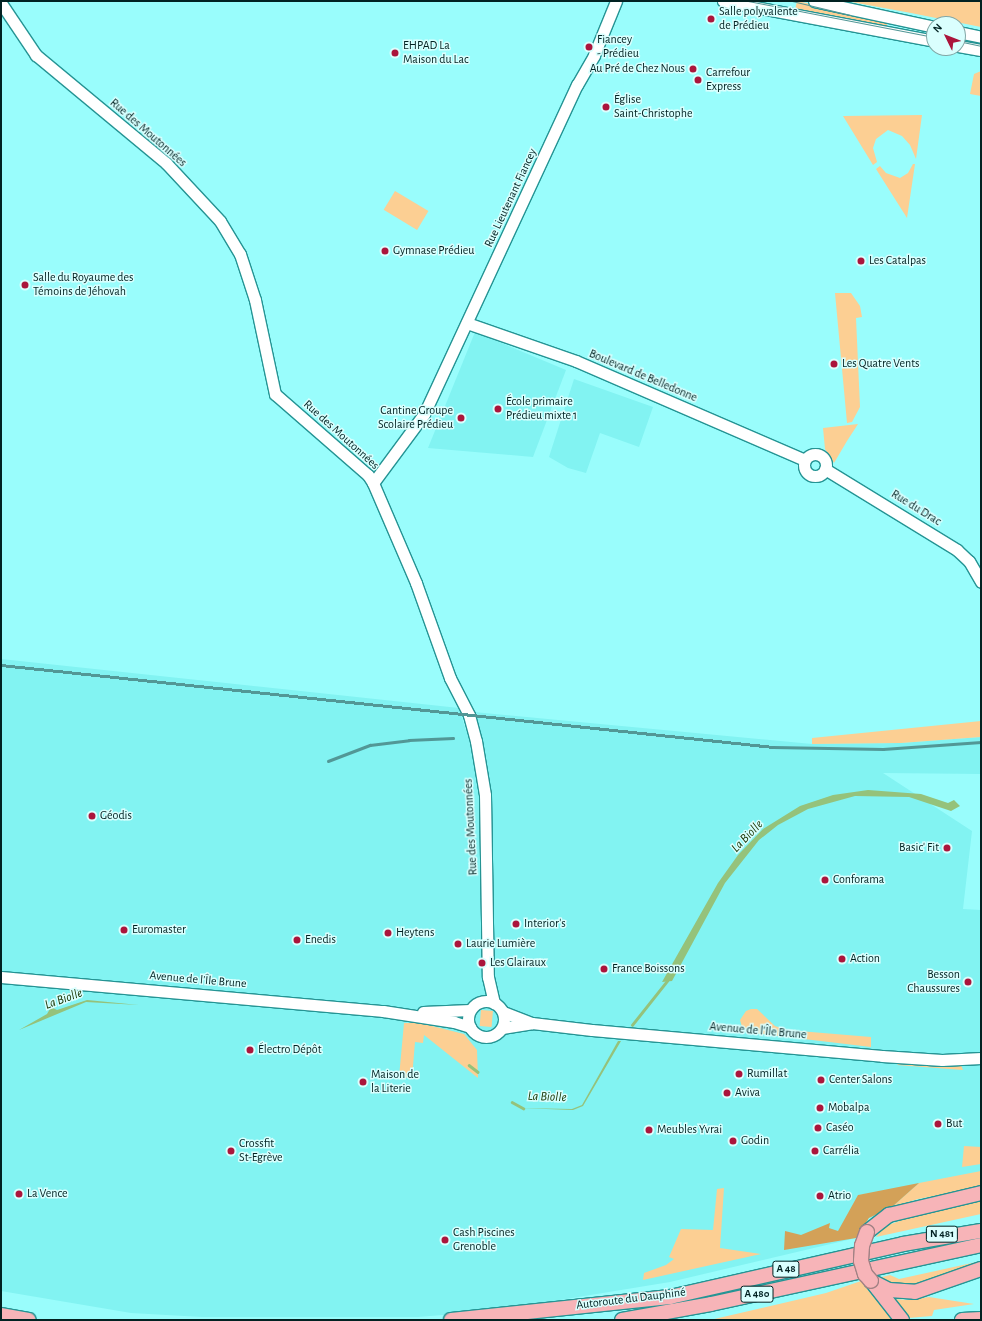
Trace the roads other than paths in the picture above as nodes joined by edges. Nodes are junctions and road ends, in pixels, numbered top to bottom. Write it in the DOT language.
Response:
graph roads {
  1 [pos="616,1"];
  2 [pos="723,1"];
  3 [pos="814,1"];
  4 [pos="1,3"];
  5 [pos="926,25"];
  6 [pos="966,34"];
  7 [pos="981,37"];
  8 [pos="926,39"];
  9 [pos="966,47"];
  10 [pos="981,50"];
  11 [pos="467,323"];
  12 [pos="825,469"];
  13 [pos="373,483"];
  14 [pos="981,582"];
  15 [pos="1,977"];
  16 [pos="488,977"];
  17 [pos="494,1003"];
  18 [pos="474,1006"];
  19 [pos="392,1012"];
  20 [pos="503,1012"];
  21 [pos="532,1023"];
  22 [pos="470,1027"];
  23 [pos="502,1028"];
  24 [pos="981,1058"];
  25 [pos="981,1193"];
  26 [pos="981,1224"];
  27 [pos="981,1231"];
  28 [pos="903,1244"];
  29 [pos="981,1245"];
  30 [pos="981,1269"];
  31 [pos="871,1281"];
  32 [pos="1,1315"];
  33 [pos="900,1317"];
  34 [pos="981,1319"];
  35 [pos="29,1320"];
  36 [pos="451,1320"];
  37 [pos="622,1320"];
  38 [pos="962,1320"];
  1 -- 11 [label="street, Rue Lieutenant Fiancey"];
  2 -- 8 [label="street"];
  3 -- 5 [label="street"];
  4 -- 13 [label="street, Rue des Moutonnées"];
  6 -- 7 [label="street"];
  9 -- 10 [label="street"];
  11 -- 12 [label="street, Boulevard de Belledonne"];
  11 -- 13 [label="street, Rue Lieutenant Fiancey"];
  12 -- 14 [label="street, Rue du Drac"];
  13 -- 16 [label="street, Rue des Moutonnées"];
  15 -- 19 [label="street, Avenue de l'Île Brune"];
  16 -- 17 [label="street, Rue des Moutonnées"];
  16 -- 18 [label="street, Rue des Moutonnées"];
  17 -- 18 [label="street"];
  17 -- 20 [label="street"];
  18 -- 19 [label="street, Avenue de l'Île Brune"];
  18 -- 22 [label="street"];
  19 -- 22 [label="street, Avenue de l'Île Brune"];
  20 -- 21 [label="street, Avenue de l'Île Brune"];
  20 -- 23 [label="street"];
  21 -- 23 [label="street, Avenue de l'Île Brune"];
  21 -- 24 [label="street, Avenue de l'Île Brune"];
  22 -- 23 [label="street"];
  25 -- 31 [label="highway, bridge"];
  26 -- 28 [label="highway, N 481"];
  27 -- 28 [label="highway"];
  28 -- 36 [label="highway, Autoroute du Dauphiné / A 48"];
  29 -- 37 [label="highway, A 480"];
  30 -- 31 [label="highway"];
  31 -- 33 [label="highway"];
  32 -- 35 [label="highway"];
  34 -- 38 [label="highway"];
}
